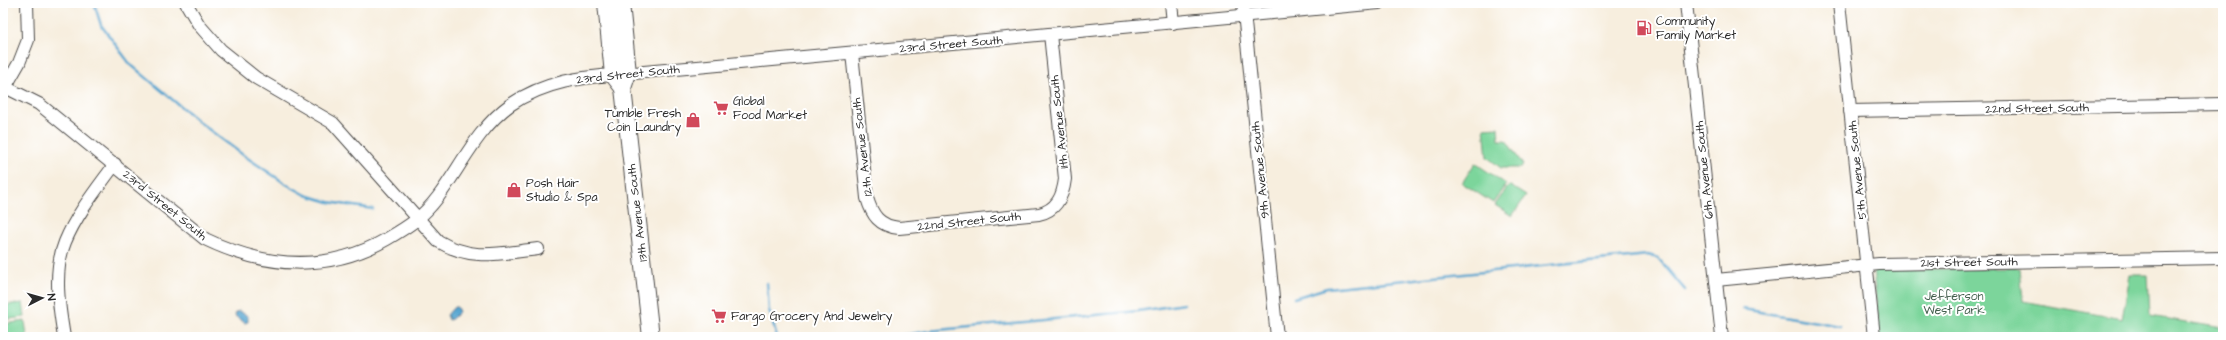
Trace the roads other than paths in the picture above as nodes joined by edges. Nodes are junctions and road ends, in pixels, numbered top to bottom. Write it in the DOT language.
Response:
graph roads {
  1 [pos="27,3"];
  2 [pos="186,3"];
  3 [pos="606,3"];
  4 [pos="621,3"];
  5 [pos="1171,3"];
  6 [pos="1243,3"];
  7 [pos="1379,3"];
  8 [pos="1686,3"];
  9 [pos="1839,3"];
  10 [pos="1244,16"];
  11 [pos="1173,23"];
  12 [pos="1050,34"];
  13 [pos="853,59"];
  14 [pos="621,79"];
  15 [pos="4,88"];
  16 [pos="2223,104"];
  17 [pos="1850,111"];
  18 [pos="115,164"];
  19 [pos="1054,206"];
  20 [pos="418,220"];
  21 [pos="883,224"];
  22 [pos="538,249"];
  23 [pos="2223,258"];
  24 [pos="1867,266"];
  25 [pos="1716,280"];
  26 [pos="64,337"];
  27 [pos="651,337"];
  28 [pos="1277,337"];
  29 [pos="1722,337"];
  30 [pos="1874,337"];
  1 -- 15 [label="street"];
  2 -- 20 [label="street"];
  3 -- 14 [label="main road, 13th Avenue South"];
  4 -- 14 [label="main road, 13th Avenue South"];
  5 -- 11 [label="street"];
  6 -- 10 [label="street, 9th Avenue South"];
  7 -- 10 [label="street, 23rd Street South"];
  8 -- 25 [label="street, 6th Avenue South"];
  9 -- 17 [label="street, 5th Avenue South"];
  10 -- 11 [label="street, 23rd Street South"];
  10 -- 28 [label="street, 9th Avenue South"];
  11 -- 12 [label="street, 23rd Street South"];
  12 -- 13 [label="street, 23rd Street South"];
  12 -- 19 [label="street, 11th Avenue South"];
  13 -- 14 [label="street, 23rd Street South"];
  13 -- 21 [label="street, 12th Avenue South"];
  14 -- 20 [label="street, 23rd Street South"];
  14 -- 27 [label="main road, 13th Avenue South"];
  15 -- 18 [label="street, 23rd Street South"];
  16 -- 17 [label="street, 22nd Street South"];
  17 -- 24 [label="street, 5th Avenue South"];
  18 -- 20 [label="street, 23rd Street South"];
  18 -- 26 [label="street"];
  19 -- 21 [label="street, 22nd Street South"];
  20 -- 22 [label="street"];
  23 -- 24 [label="street, 21st Street South"];
  24 -- 25 [label="street, 21st Street South"];
  24 -- 30 [label="street, 5th Avenue South"];
  25 -- 29 [label="street, 6th Avenue South"];
}
